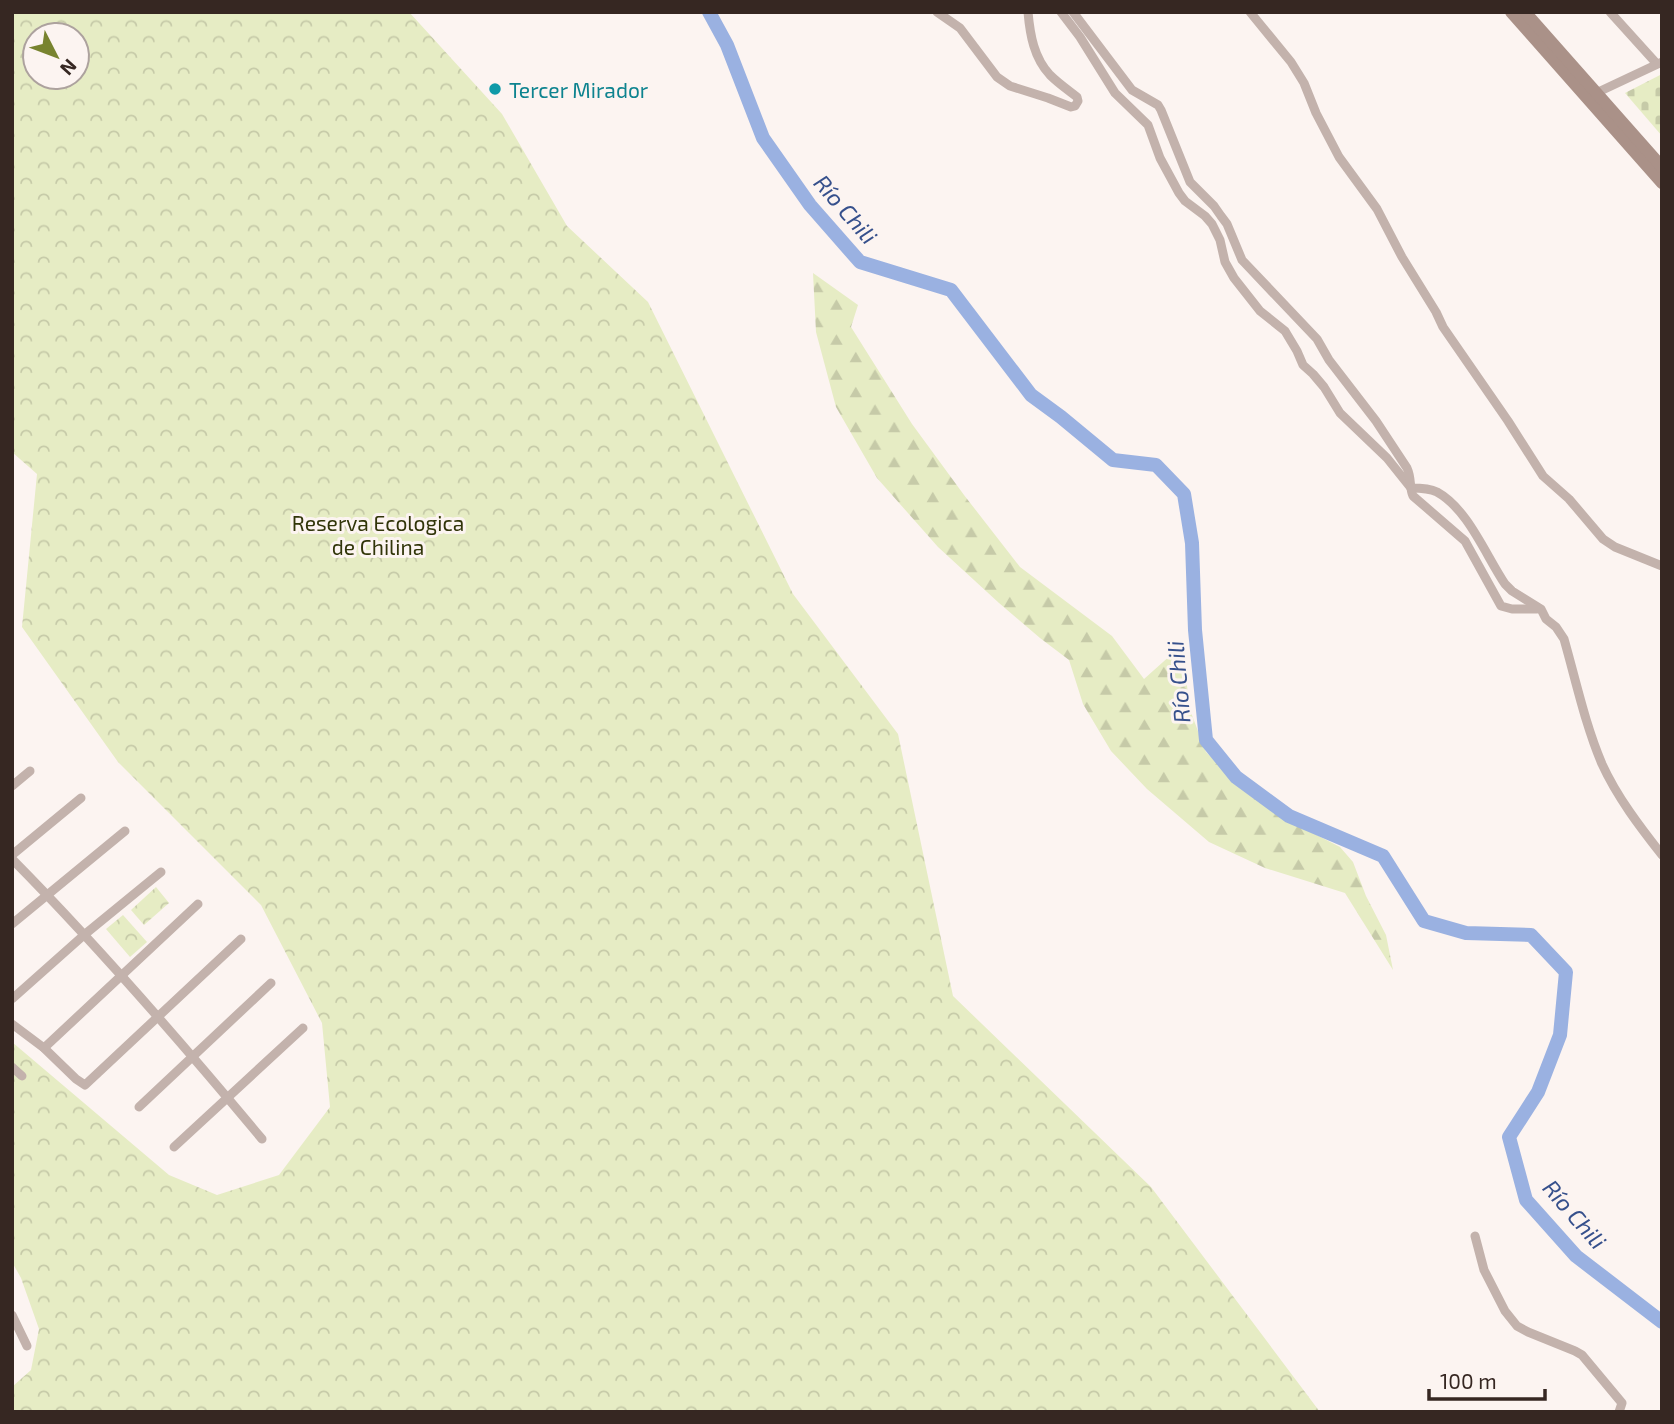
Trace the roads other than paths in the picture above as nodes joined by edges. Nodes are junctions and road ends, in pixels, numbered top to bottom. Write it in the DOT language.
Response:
graph roads {
  1 [pos="937,12"];
  2 [pos="1028,12"];
  3 [pos="1061,12"];
  4 [pos="1073,12"];
  5 [pos="1250,12"];
  6 [pos="1515,13"];
  7 [pos="1615,13"];
  8 [pos="1659,63"];
  9 [pos="1592,96"];
  10 [pos="1662,167"];
  11 [pos="1662,183"];
  12 [pos="1411,488"];
  13 [pos="1662,566"];
  14 [pos="1541,609"];
  15 [pos="30,771"];
  16 [pos="12,786"];
  17 [pos="81,799"];
  18 [pos="125,831"];
  19 [pos="1662,855"];
  20 [pos="12,857"];
  21 [pos="161,872"];
  22 [pos="48,895"];
  23 [pos="198,904"];
  24 [pos="12,923"];
  25 [pos="84,934"];
  26 [pos="241,939"];
  27 [pos="121,975"];
  28 [pos="271,982"];
  29 [pos="12,999"];
  30 [pos="158,1017"];
  31 [pos="12,1024"];
  32 [pos="303,1028"];
  33 [pos="44,1048"];
  34 [pos="194,1056"];
  35 [pos="12,1067"];
  36 [pos="22,1076"];
  37 [pos="228,1097"];
  38 [pos="139,1107"];
  39 [pos="262,1139"];
  40 [pos="174,1147"];
  41 [pos="1475,1236"];
  42 [pos="12,1315"];
  43 [pos="15,1329"];
  44 [pos="27,1346"];
  45 [pos="1619,1412"];
  1 -- 2 [label="street"];
  3 -- 12 [label="street"];
  4 -- 12 [label="street"];
  5 -- 13 [label="street"];
  6 -- 9 [label="main road"];
  7 -- 8 [label="street"];
  8 -- 9 [label="street"];
  9 -- 10 [label="main road"];
  9 -- 11 [label="main road"];
  12 -- 14 [label="street"];
  12 -- 14 [label="street"];
  14 -- 19 [label="street"];
  15 -- 16 [label="street"];
  17 -- 20 [label="street"];
  18 -- 22 [label="street"];
  20 -- 22 [label="street"];
  21 -- 25 [label="street"];
  22 -- 24 [label="street"];
  22 -- 25 [label="street"];
  23 -- 27 [label="street"];
  25 -- 27 [label="street"];
  25 -- 29 [label="street"];
  26 -- 30 [label="street"];
  27 -- 30 [label="street"];
  27 -- 33 [label="street"];
  28 -- 34 [label="street"];
  30 -- 33 [label="street"];
  30 -- 34 [label="street"];
  31 -- 33 [label="street"];
  32 -- 37 [label="street"];
  34 -- 37 [label="street"];
  34 -- 38 [label="street"];
  35 -- 36 [label="street"];
  37 -- 39 [label="street"];
  37 -- 40 [label="street"];
  41 -- 45 [label="street"];
  42 -- 43 [label="street"];
  43 -- 44 [label="street"];
}
